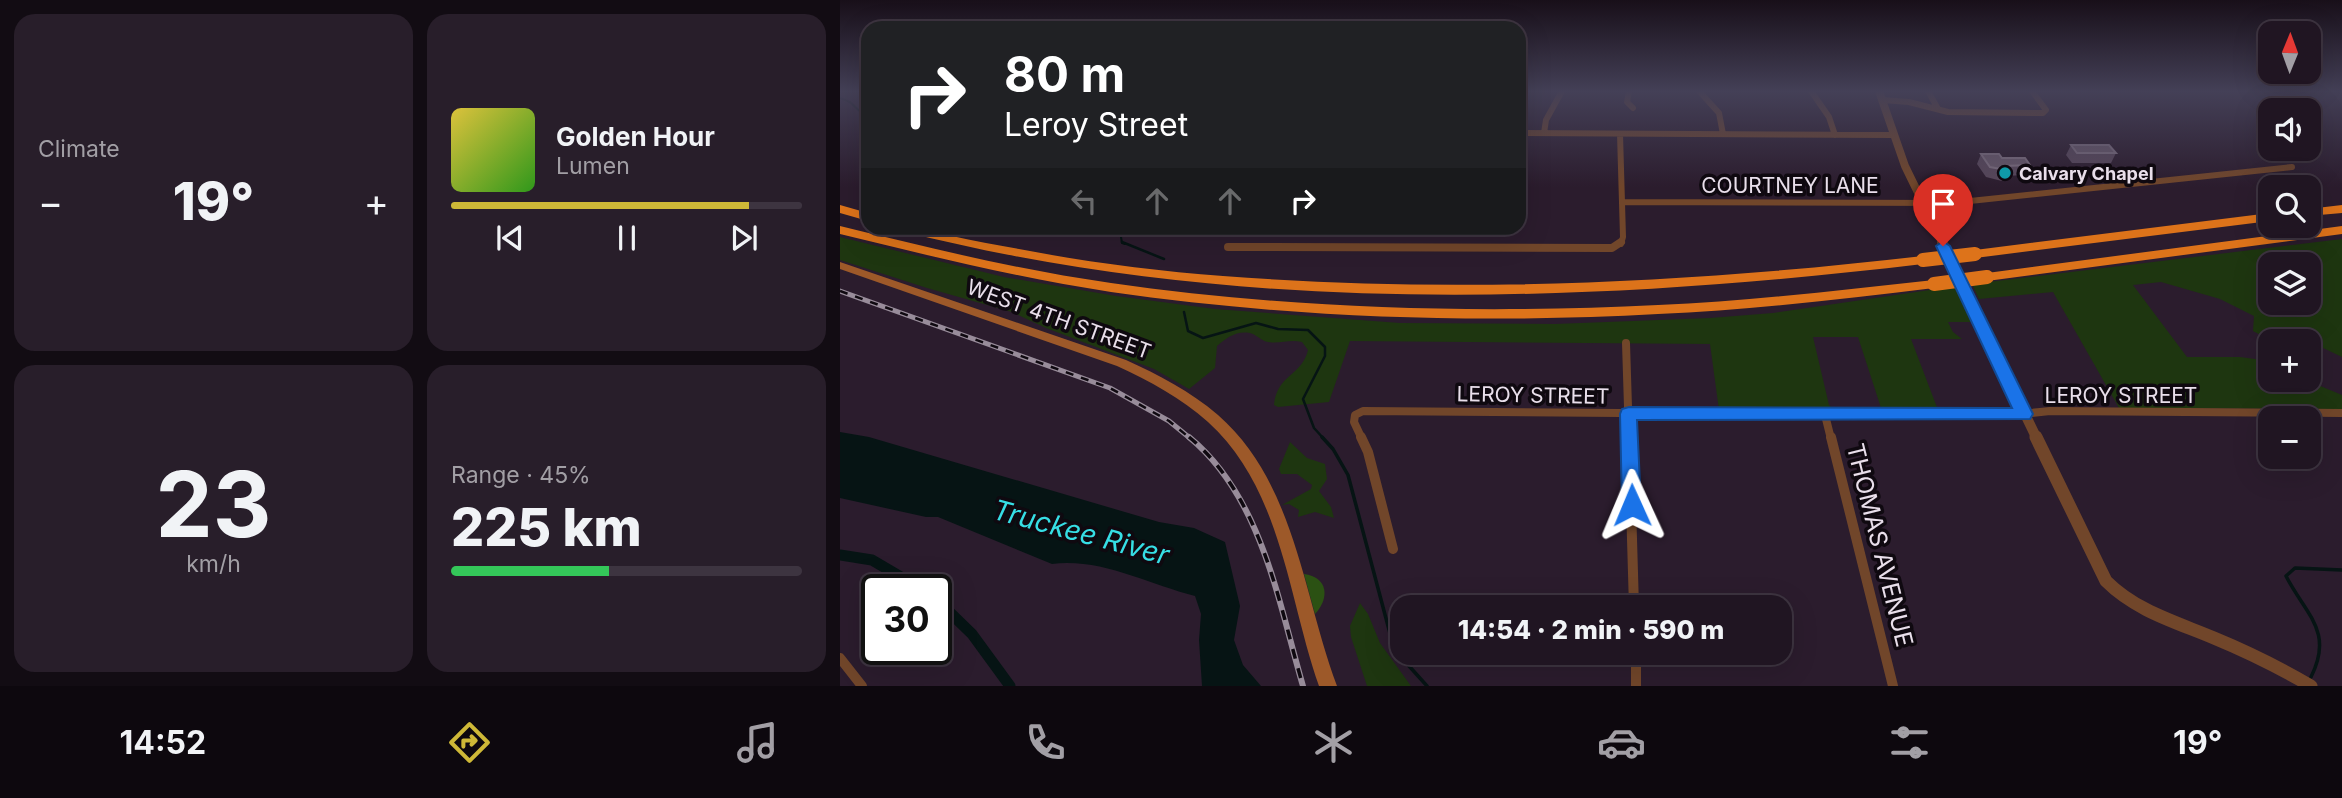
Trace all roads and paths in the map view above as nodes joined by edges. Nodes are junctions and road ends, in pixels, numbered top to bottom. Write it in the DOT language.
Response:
graph roads {
  1 [pos="1546,123"];
  2 [pos="1721,123"];
  3 [pos="1832,123"];
  4 [pos="1890,123"];
  5 [pos="1526,133"];
  6 [pos="1544,133"];
  7 [pos="1620,134"];
  8 [pos="1723,134"];
  9 [pos="1835,135"];
  10 [pos="1894,135"];
  11 [pos="2292,167"];
  12 [pos="1622,202"];
  13 [pos="1923,203"];
  14 [pos="2342,208"];
  15 [pos="840,209"];
  16 [pos="2321,211"];
  17 [pos="861,215"];
  18 [pos="2258,219"];
  19 [pos="840,230"];
  20 [pos="2342,230"];
  21 [pos="935,235"];
  22 [pos="1228,247"];
  23 [pos="840,265"];
  24 [pos="1626,343"];
  25 [pos="2342,413"];
  26 [pos="1629,414"];
  27 [pos="2024,414"];
  28 [pos="1825,415"];
  29 [pos="1393,548"];
  30 [pos="1634,595"];
  31 [pos="840,658"];
  32 [pos="1636,665"];
  33 [pos="862,686"];
  34 [pos="1328,686"];
  35 [pos="1636,686"];
  36 [pos="1893,686"];
  37 [pos="2311,686"];
  1 -- 6 [label="street"];
  2 -- 8 [label="street"];
  3 -- 9 [label="street"];
  4 -- 10 [label="street"];
  5 -- 6 [label="street"];
  6 -- 7 [label="street"];
  7 -- 8 [label="street"];
  7 -- 12 [label="street"];
  8 -- 9 [label="street"];
  9 -- 10 [label="street"];
  10 -- 13 [label="street"];
  11 -- 13 [label="street, COURTNEY LANE"];
  12 -- 13 [label="street, COURTNEY LANE"];
  12 -- 22 [label="street"];
  13 -- 27 [label="street"];
  14 -- 16 [label="highway"];
  15 -- 17 [label="highway"];
  18 -- 21 [label="highway, bridge"];
  19 -- 20 [label="highway, bridge"];
  23 -- 34 [label="main road, WEST 4TH STREET"];
  24 -- 26 [label="street"];
  25 -- 27 [label="street, LEROY STREET"];
  26 -- 28 [label="street, LEROY STREET"];
  26 -- 29 [label="street, LEROY STREET"];
  26 -- 30 [label="street"];
  27 -- 28 [label="street, LEROY STREET"];
  27 -- 37 [label="street"];
  28 -- 36 [label="street, THOMAS AVENUE"];
  31 -- 33 [label="street"];
  32 -- 35 [label="street"];
}
